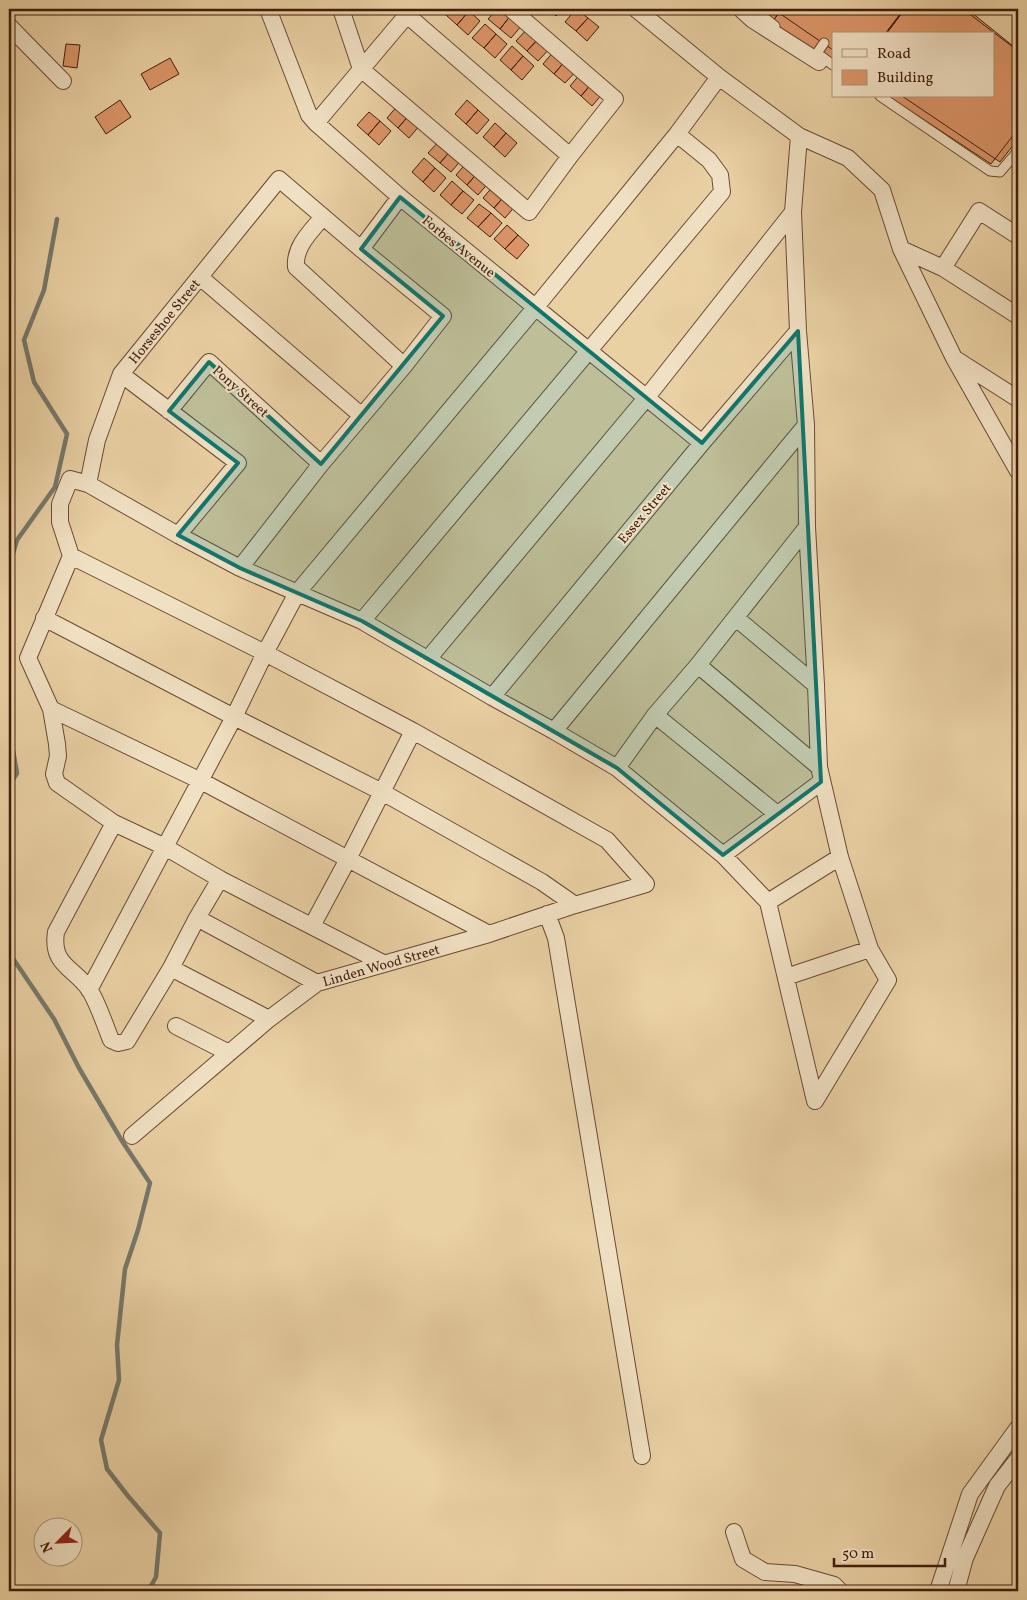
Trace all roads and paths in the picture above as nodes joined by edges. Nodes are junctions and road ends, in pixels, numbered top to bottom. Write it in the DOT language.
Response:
graph roads {
  1 [pos="268,9"];
  2 [pos="341,9"];
  3 [pos="511,9"];
  4 [pos="636,9"];
  5 [pos="741,9"];
  6 [pos="754,9"];
  7 [pos="409,12"];
  8 [pos="9,26"];
  9 [pos="824,43"];
  10 [pos="823,60"];
  11 [pos="361,70"];
  12 [pos="719,77"];
  13 [pos="63,81"];
  14 [pos="883,98"];
  15 [pos="316,122"];
  16 [pos="677,134"];
  17 [pos="799,136"];
  18 [pos="1018,151"];
  19 [pos="570,156"];
  20 [pos="400,197"];
  21 [pos="793,212"];
  22 [pos="323,217"];
  23 [pos="1018,236"];
  24 [pos="361,249"];
  25 [pos="901,249"];
  26 [pos="942,268"];
  27 [pos="200,277"];
  28 [pos="535,308"];
  29 [pos="1018,316"];
  30 [pos="798,331"];
  31 [pos="588,352"];
  32 [pos="954,358"];
  33 [pos="404,366"];
  34 [pos="122,374"];
  35 [pos="647,396"];
  36 [pos="1018,399"];
  37 [pos="169,411"];
  38 [pos="362,416"];
  39 [pos="806,425"];
  40 [pos="702,443"];
  41 [pos="321,464"];
  42 [pos="1016,466"];
  43 [pos="88,484"];
  44 [pos="807,527"];
  45 [pos="178,535"];
  46 [pos="70,556"];
  47 [pos="240,568"];
  48 [pos="297,593"];
  49 [pos="44,618"];
  50 [pos="736,618"];
  51 [pos="362,621"];
  52 [pos="265,653"];
  53 [pos="428,659"];
  54 [pos="698,665"];
  55 [pos="816,685"];
  56 [pos="492,697"];
  57 [pos="51,710"];
  58 [pos="655,715"];
  59 [pos="234,717"];
  60 [pos="413,731"];
  61 [pos="554,731"];
  62 [pos="617,768"];
  63 [pos="820,775"];
  64 [pos="201,781"];
  65 [pos="382,792"];
  66 [pos="777,814"];
  67 [pos="114,824"];
  68 [pos="165,847"];
  69 [pos="723,855"];
  70 [pos="840,857"];
  71 [pos="348,859"];
  72 [pos="220,878"];
  73 [pos="768,902"];
  74 [pos="575,904"];
  75 [pos="547,914"];
  76 [pos="197,918"];
  77 [pos="312,926"];
  78 [pos="489,934"];
  79 [pos="870,949"];
  80 [pos="383,963"];
  81 [pos="170,968"];
  82 [pos="786,977"];
  83 [pos="318,983"];
  84 [pos="90,990"];
  85 [pos="269,1019"];
  86 [pos="176,1026"];
  87 [pos="229,1053"];
  88 [pos="132,1136"];
  89 [pos="1018,1428"];
  90 [pos="642,1456"];
  91 [pos="1018,1459"];
  92 [pos="734,1532"];
  93 [pos="840,1591"];
  94 [pos="938,1591"];
  95 [pos="956,1591"];
  1 -- 15 [label="street, Forbes Avenue"];
  2 -- 11 [label="street"];
  3 -- 19 [label="street"];
  4 -- 12 [label="street"];
  5 -- 10 [label="street"];
  6 -- 10 [label="lane"];
  7 -- 11 [label="street"];
  7 -- 19 [label="street"];
  8 -- 13 [label="street"];
  9 -- 10 [label="lane"];
  11 -- 15 [label="street"];
  11 -- 19 [label="street"];
  12 -- 16 [label="street"];
  12 -- 17 [label="street"];
  14 -- 18 [label="lane"];
  15 -- 20 [label="street, Forbes Avenue"];
  16 -- 28 [label="street"];
  16 -- 31 [label="street"];
  17 -- 21 [label="street"];
  17 -- 25 [label="street"];
  20 -- 24 [label="street"];
  20 -- 28 [label="street, Forbes Avenue"];
  21 -- 30 [label="street"];
  21 -- 35 [label="street"];
  22 -- 24 [label="street"];
  22 -- 27 [label="street, Horseshoe Street"];
  22 -- 33 [label="street"];
  23 -- 26 [label="street"];
  24 -- 33 [label="street"];
  25 -- 26 [label="street"];
  25 -- 32 [label="street"];
  26 -- 29 [label="street"];
  27 -- 34 [label="street, Horseshoe Street"];
  27 -- 38 [label="street"];
  28 -- 31 [label="street, Forbes Avenue"];
  28 -- 48 [label="street"];
  30 -- 39 [label="street"];
  30 -- 40 [label="street, Essex Street"];
  31 -- 35 [label="street, Forbes Avenue"];
  31 -- 51 [label="street"];
  32 -- 36 [label="street"];
  32 -- 42 [label="street"];
  33 -- 38 [label="street"];
  34 -- 37 [label="street"];
  34 -- 43 [label="street, Horseshoe Street"];
  35 -- 40 [label="street, Forbes Avenue"];
  35 -- 53 [label="street"];
  37 -- 41 [label="street, Pony Street"];
  37 -- 45 [label="street"];
  38 -- 41 [label="street"];
  39 -- 44 [label="street"];
  39 -- 61 [label="street"];
  40 -- 56 [label="street, Essex Street"];
  41 -- 47 [label="street"];
  43 -- 45 [label="street"];
  43 -- 46 [label="street"];
  44 -- 50 [label="street"];
  44 -- 55 [label="street"];
  45 -- 47 [label="street"];
  46 -- 49 [label="street"];
  46 -- 52 [label="street"];
  47 -- 48 [label="street"];
  48 -- 51 [label="street"];
  48 -- 52 [label="street"];
  49 -- 57 [label="street"];
  49 -- 59 [label="street"];
  50 -- 54 [label="street"];
  50 -- 55 [label="street"];
  51 -- 53 [label="street"];
  52 -- 59 [label="street"];
  52 -- 60 [label="street"];
  53 -- 56 [label="street"];
  54 -- 58 [label="street"];
  54 -- 63 [label="street"];
  55 -- 63 [label="street"];
  56 -- 61 [label="street"];
  57 -- 64 [label="street"];
  57 -- 67 [label="street"];
  58 -- 62 [label="street"];
  58 -- 66 [label="street"];
  59 -- 64 [label="street"];
  59 -- 65 [label="street"];
  60 -- 65 [label="street"];
  60 -- 74 [label="street, Linden Wood Street"];
  61 -- 62 [label="street"];
  62 -- 69 [label="street"];
  63 -- 66 [label="street"];
  63 -- 70 [label="street"];
  64 -- 68 [label="street"];
  64 -- 71 [label="street"];
  65 -- 71 [label="street"];
  65 -- 74 [label="street"];
  66 -- 69 [label="street"];
  67 -- 68 [label="street"];
  67 -- 84 [label="street"];
  68 -- 72 [label="street"];
  68 -- 84 [label="street"];
  69 -- 73 [label="street"];
  70 -- 73 [label="street"];
  70 -- 79 [label="street"];
  71 -- 77 [label="street"];
  71 -- 78 [label="street"];
  72 -- 76 [label="street"];
  72 -- 77 [label="street"];
  73 -- 82 [label="street"];
  74 -- 75 [label="street, Linden Wood Street"];
  75 -- 78 [label="street, Linden Wood Street"];
  75 -- 90 [label="street"];
  76 -- 81 [label="street"];
  76 -- 83 [label="street"];
  77 -- 80 [label="street"];
  78 -- 80 [label="street, Linden Wood Street"];
  79 -- 82 [label="street"];
  79 -- 82 [label="street"];
  80 -- 83 [label="street, Linden Wood Street"];
  81 -- 84 [label="street"];
  81 -- 85 [label="street"];
  83 -- 85 [label="street, Linden Wood Street"];
  85 -- 87 [label="street, Linden Wood Street"];
  86 -- 87 [label="street"];
  87 -- 88 [label="street, Linden Wood Street"];
  89 -- 94 [label="street"];
  91 -- 95 [label="street"];
  92 -- 93 [label="street"];
}
